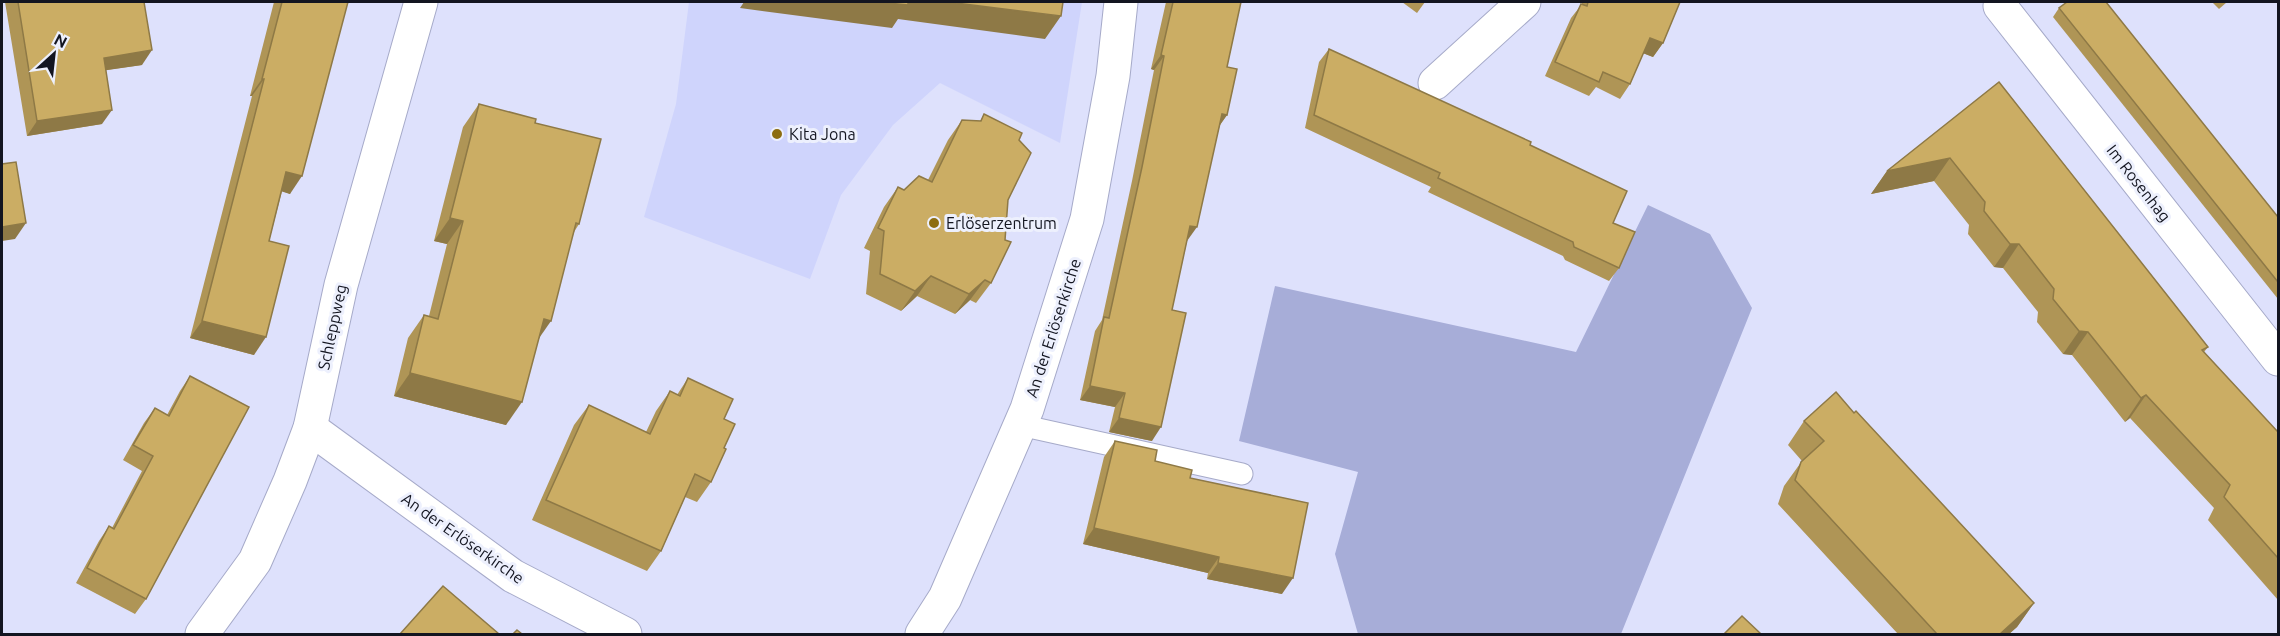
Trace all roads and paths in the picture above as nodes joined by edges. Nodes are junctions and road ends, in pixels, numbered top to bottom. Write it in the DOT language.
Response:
graph roads {
  1 [pos="421,2"];
  2 [pos="1121,2"];
  3 [pos="1524,2"];
  4 [pos="2000,6"];
  5 [pos="1435,83"];
  6 [pos="2278,359"];
  7 [pos="1020,425"];
  8 [pos="310,428"];
  9 [pos="1242,474"];
  10 [pos="202,634"];
  11 [pos="625,634"];
  12 [pos="922,634"];
  1 -- 8 [label="street, Schleppweg"];
  2 -- 7 [label="street, An der Erlöserkirche"];
  3 -- 5 [label="street"];
  4 -- 6 [label="street, Im Rosenhag"];
  7 -- 9 [label="lane"];
  7 -- 12 [label="street, An der Erlöserkirche"];
  8 -- 10 [label="street, Schleppweg"];
  8 -- 11 [label="street, An der Erlöserkirche"];
}
